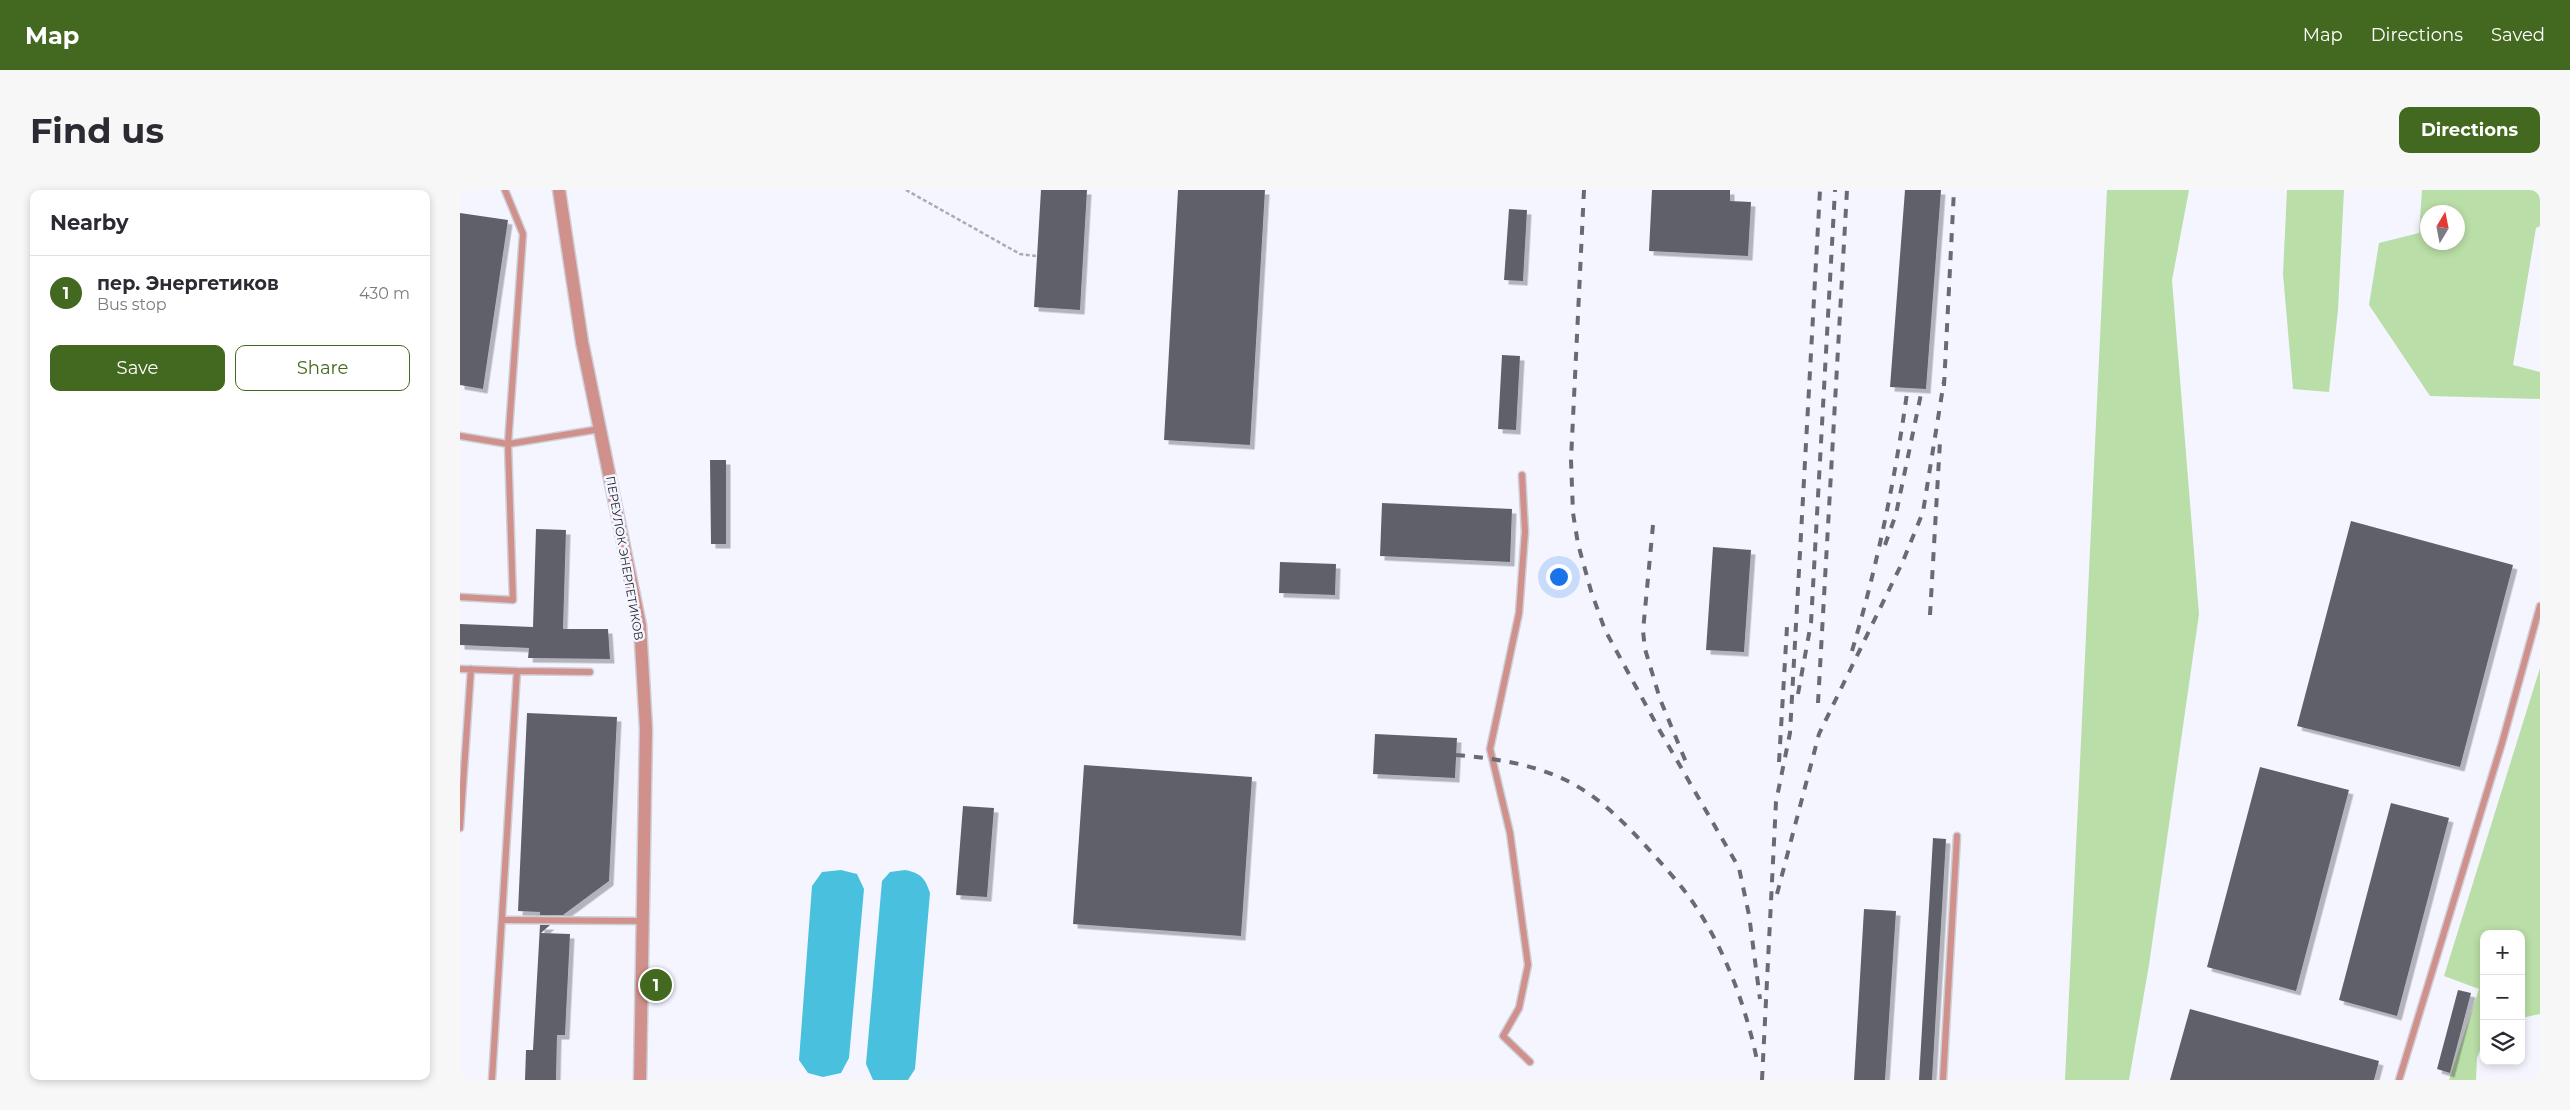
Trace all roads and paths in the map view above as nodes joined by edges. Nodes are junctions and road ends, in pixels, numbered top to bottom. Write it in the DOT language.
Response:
graph roads {
  1 [pos="504,190"];
  2 [pos="559,190"];
  3 [pos="906,190"];
  4 [pos="1036,256"];
  5 [pos="600,429"];
  6 [pos="460,436"];
  7 [pos="508,444"];
  8 [pos="1522,475"];
  9 [pos="460,597"];
  10 [pos="2540,606"];
  11 [pos="460,669"];
  12 [pos="471,669"];
  13 [pos="518,670"];
  14 [pos="590,672"];
  15 [pos="460,828"];
  16 [pos="1957,836"];
  17 [pos="503,920"];
  18 [pos="644,922"];
  19 [pos="1530,1062"];
  20 [pos="492,1080"];
  21 [pos="640,1080"];
  22 [pos="1943,1080"];
  23 [pos="2399,1080"];
  1 -- 7 [label="lane"];
  2 -- 5 [label="street, ПЕРЕУЛОК ЭНЕРГЕТИКОВ"];
  3 -- 4 [label="path"];
  5 -- 7 [label="lane"];
  5 -- 18 [label="street, ПЕРЕУЛОК ЭНЕРГЕТИКОВ"];
  6 -- 7 [label="lane"];
  7 -- 9 [label="lane"];
  8 -- 19 [label="lane"];
  10 -- 23 [label="lane"];
  11 -- 12 [label="lane"];
  12 -- 13 [label="lane"];
  12 -- 15 [label="lane"];
  13 -- 14 [label="lane"];
  13 -- 17 [label="lane"];
  16 -- 22 [label="lane"];
  17 -- 18 [label="lane"];
  17 -- 20 [label="lane"];
  18 -- 21 [label="street, ПЕРЕУЛОК ЭНЕРГЕТИКОВ"];
}
